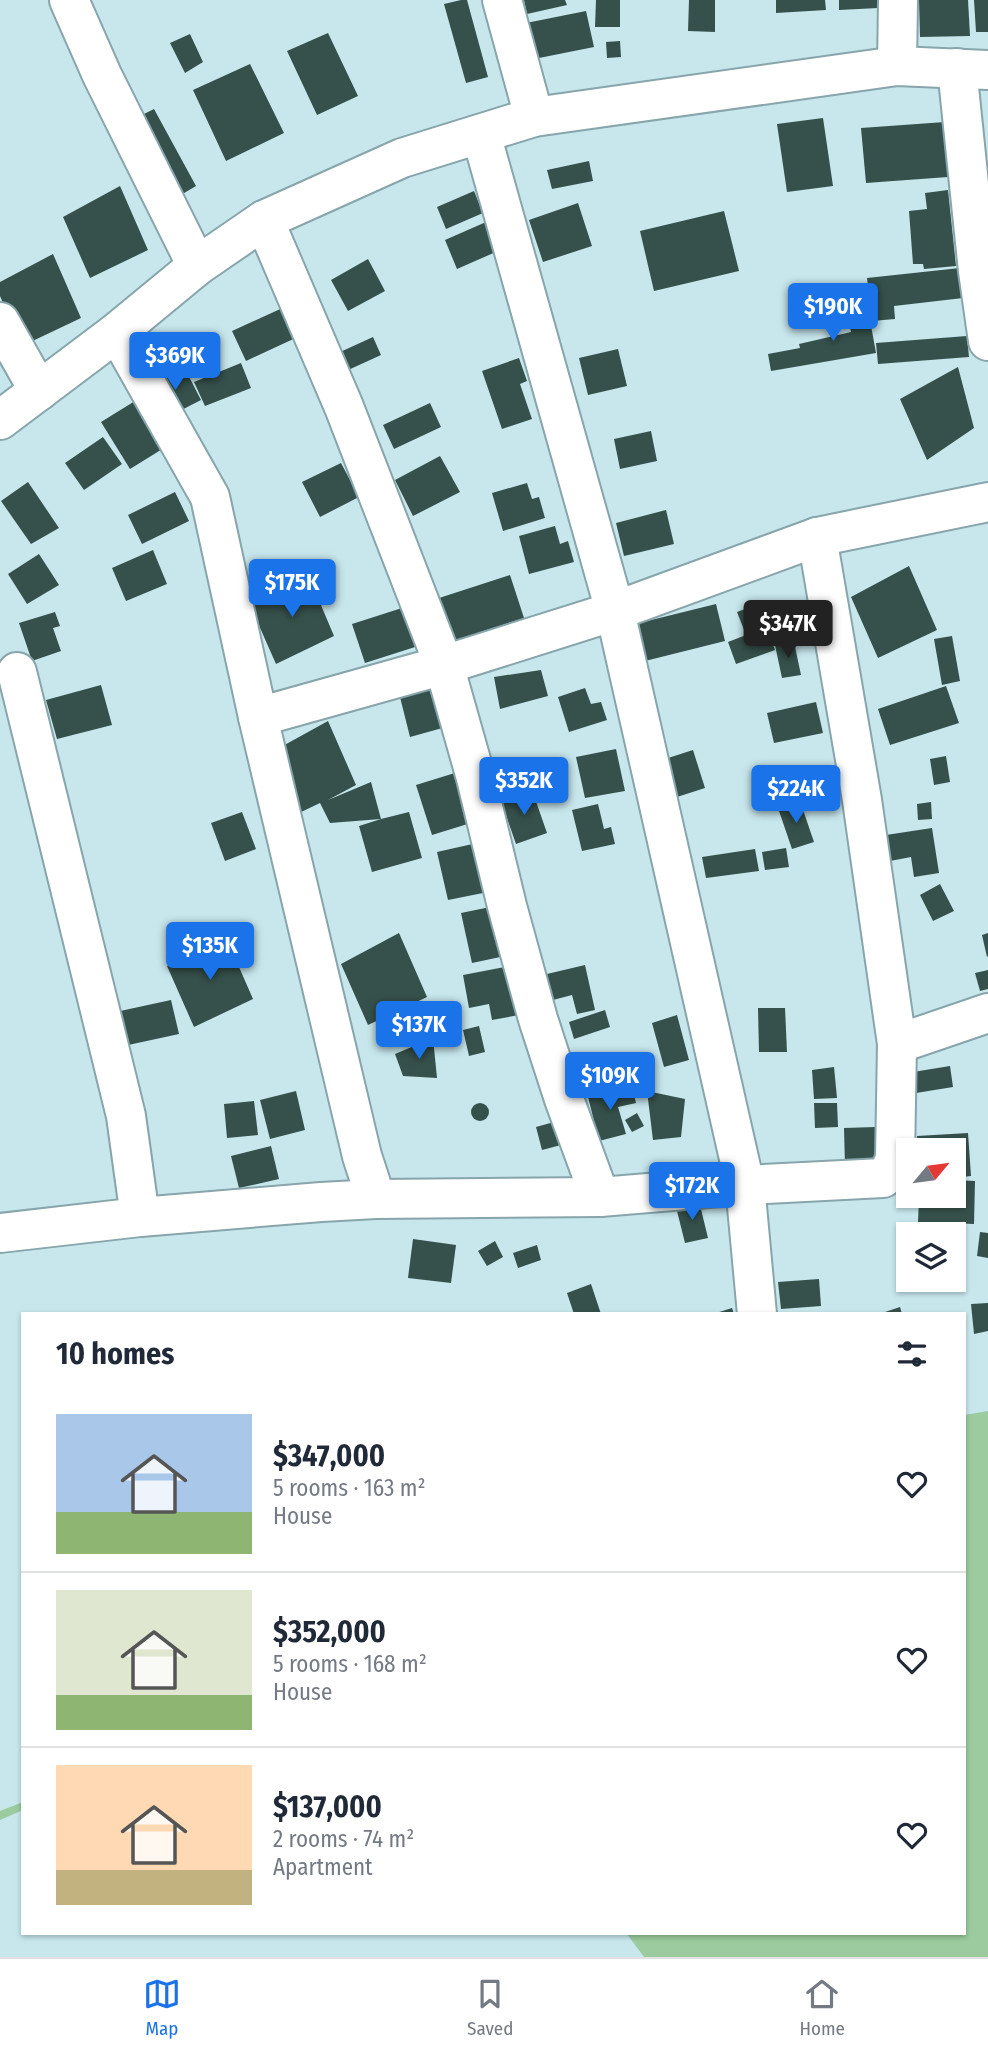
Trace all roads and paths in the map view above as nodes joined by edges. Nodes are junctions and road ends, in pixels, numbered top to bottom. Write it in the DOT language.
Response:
graph roads {
  1 [pos="69,0"];
  2 [pos="502,0"];
  3 [pos="898,0"];
  4 [pos="897,66"];
  5 [pos="972,69"];
  6 [pos="534,117"];
  7 [pos="481,134"];
  8 [pos="264,220"];
  9 [pos="197,266"];
  10 [pos="0,322"];
  11 [pos="117,332"];
  12 [pos="988,341"];
  13 [pos="39,391"];
  14 [pos="0,420"];
  15 [pos="988,502"];
  16 [pos="817,537"];
  17 [pos="615,611"];
  18 [pos="443,665"];
  19 [pos="17,672"];
  20 [pos="258,717"];
  21 [pos="988,1013"];
  22 [pos="897,1044"];
  23 [pos="745,1185"];
  24 [pos="600,1197"];
  25 [pos="376,1199"];
  26 [pos="140,1217"];
  27 [pos="0,1233"];
  28 [pos="757,1312"];
  1 -- 9 [label="street"];
  2 -- 6 [label="street"];
  3 -- 4 [label="street"];
  4 -- 5 [label="street"];
  4 -- 6 [label="street"];
  5 -- 12 [label="street"];
  6 -- 7 [label="street"];
  7 -- 8 [label="street"];
  7 -- 17 [label="street"];
  8 -- 9 [label="street"];
  8 -- 18 [label="street"];
  9 -- 11 [label="street"];
  10 -- 13 [label="street"];
  11 -- 13 [label="street"];
  11 -- 20 [label="street"];
  13 -- 14 [label="street"];
  15 -- 16 [label="street"];
  16 -- 17 [label="street"];
  16 -- 22 [label="street"];
  17 -- 18 [label="street"];
  17 -- 23 [label="street"];
  18 -- 20 [label="street"];
  18 -- 24 [label="street"];
  19 -- 26 [label="street"];
  20 -- 25 [label="street"];
  21 -- 22 [label="street"];
  22 -- 23 [label="street"];
  23 -- 24 [label="street"];
  23 -- 28 [label="street"];
  24 -- 25 [label="street"];
  25 -- 26 [label="street"];
  26 -- 27 [label="street"];
}
